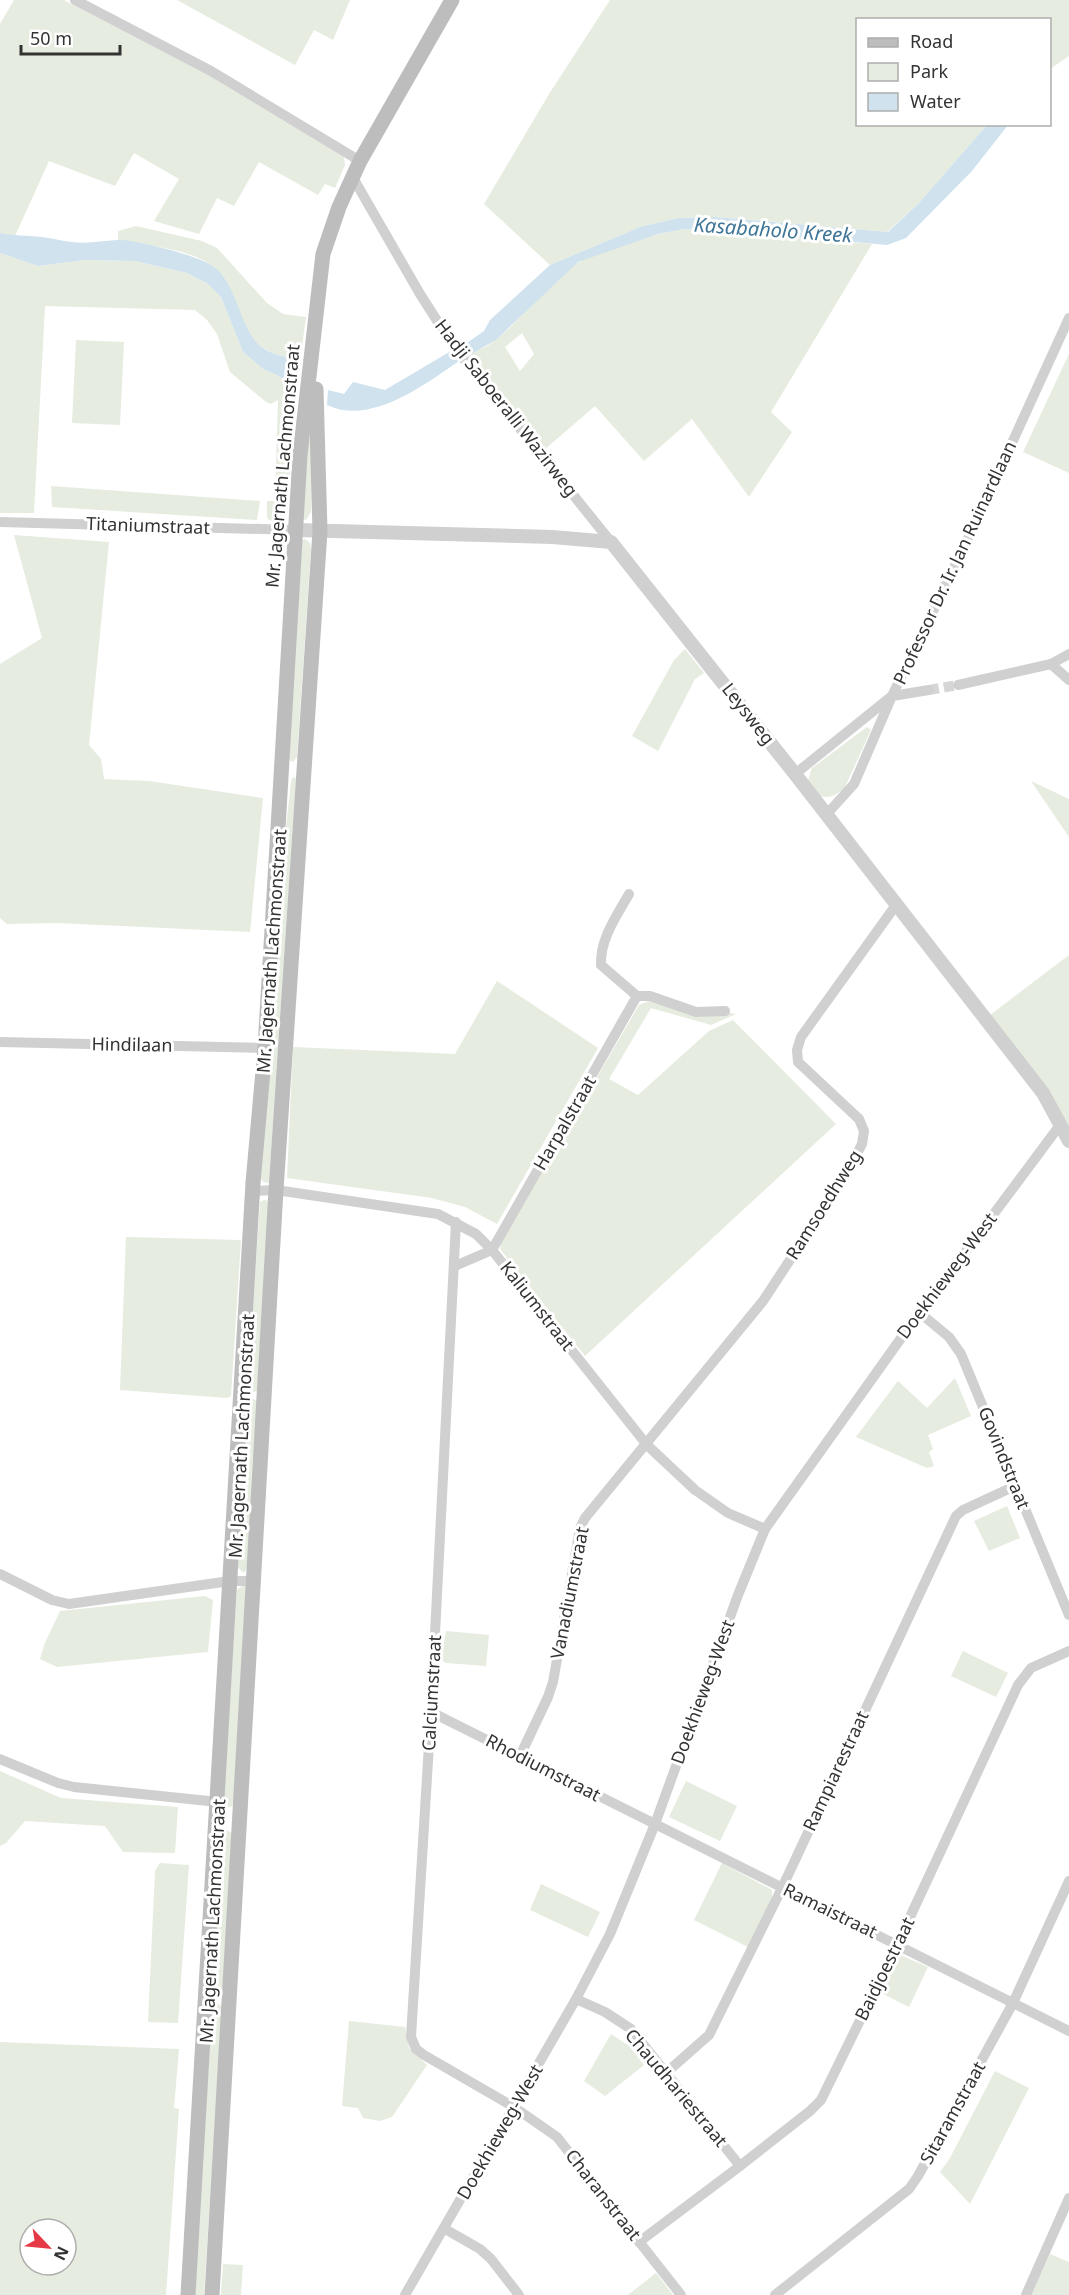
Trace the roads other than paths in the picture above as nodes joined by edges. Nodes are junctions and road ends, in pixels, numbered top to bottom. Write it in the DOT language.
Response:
graph roads {
  1 [pos="75,0"];
  2 [pos="452,0"];
  3 [pos="360,161"];
  4 [pos="352,176"];
  5 [pos="1069,318"];
  6 [pos="315,323"];
  7 [pos="0,522"];
  8 [pos="296,530"];
  9 [pos="320,531"];
  10 [pos="612,542"];
  11 [pos="1069,654"];
  12 [pos="1051,664"];
  13 [pos="1069,680"];
  14 [pos="958,685"];
  15 [pos="929,690"];
  16 [pos="892,696"];
  17 [pos="795,774"];
  18 [pos="826,815"];
  19 [pos="629,894"];
  20 [pos="896,905"];
  21 [pos="637,996"];
  22 [pos="725,1011"];
  23 [pos="0,1042"];
  24 [pos="265,1048"];
  25 [pos="1060,1125"];
  26 [pos="1069,1141"];
  27 [pos="276,1190"];
  28 [pos="253,1191"];
  29 [pos="456,1222"];
  30 [pos="492,1250"];
  31 [pos="455,1266"];
  32 [pos="920,1313"];
  33 [pos="647,1445"];
  34 [pos="1015,1486"];
  35 [pos="765,1529"];
  36 [pos="0,1574"];
  37 [pos="230,1581"];
  38 [pos="254,1581"];
  39 [pos="1069,1615"];
  40 [pos="1069,1651"];
  41 [pos="431,1712"];
  42 [pos="520,1756"];
  43 [pos="0,1759"];
  44 [pos="218,1808"];
  45 [pos="239,1816"];
  46 [pos="655,1824"];
  47 [pos="1069,1881"];
  48 [pos="782,1888"];
  49 [pos="897,1945"];
  50 [pos="207,1990"];
  51 [pos="229,1991"];
  52 [pos="576,1999"];
  53 [pos="1013,2003"];
  54 [pos="1069,2031"];
  55 [pos="667,2072"];
  56 [pos="514,2107"];
  57 [pos="740,2166"];
  58 [pos="1069,2198"];
  59 [pos="445,2229"];
  60 [pos="639,2242"];
  61 [pos="188,2295"];
  62 [pos="212,2295"];
  63 [pos="405,2295"];
  64 [pos="519,2295"];
  65 [pos="681,2295"];
  66 [pos="774,2295"];
  67 [pos="1026,2295"];
  1 -- 3 [label="street"];
  2 -- 3 [label="main road"];
  3 -- 4 [label="main road"];
  4 -- 6 [label="main road"];
  4 -- 10 [label="street, Hadji Saboeralli Wazirweg"];
  5 -- 16 [label="street, Professor Dr. Ir. Jan Ruinardlaan"];
  6 -- 8 [label="main road, Mr. Jagernath Lachmonstraat"];
  6 -- 9 [label="main road, Mr. Jagernath Lachmonstraat"];
  7 -- 8 [label="street, Titaniumstraat"];
  8 -- 9 [label="street"];
  8 -- 24 [label="main road, Mr. Jagernath Lachmonstraat"];
  9 -- 10 [label="street"];
  9 -- 27 [label="main road, Mr. Jagernath Lachmonstraat"];
  10 -- 17 [label="street, Leysweg"];
  11 -- 12 [label="street"];
  12 -- 13 [label="street"];
  12 -- 14 [label="street"];
  15 -- 16 [label="street"];
  16 -- 17 [label="street, Professor Dr. Ir. Jan Ruinardlaan"];
  16 -- 18 [label="street"];
  17 -- 18 [label="street, Leysweg"];
  18 -- 20 [label="street, Leysweg"];
  19 -- 21 [label="street"];
  20 -- 25 [label="street, Leysweg"];
  20 -- 33 [label="street, Ramsoedhweg"];
  21 -- 22 [label="street"];
  21 -- 30 [label="street, Harpalstraat"];
  23 -- 24 [label="street, Hindilaan"];
  24 -- 28 [label="main road, Mr. Jagernath Lachmonstraat"];
  25 -- 26 [label="street, Leysweg"];
  25 -- 32 [label="street, Doekhieweg-West"];
  27 -- 28 [label="street, Kaliumstraat"];
  27 -- 29 [label="street, Kaliumstraat"];
  27 -- 38 [label="main road, Mr. Jagernath Lachmonstraat"];
  28 -- 37 [label="main road, Mr. Jagernath Lachmonstraat"];
  29 -- 30 [label="street, Kaliumstraat"];
  29 -- 31 [label="street, Calciumstraat"];
  30 -- 31 [label="street"];
  30 -- 33 [label="street, Kaliumstraat"];
  31 -- 41 [label="street, Calciumstraat"];
  32 -- 34 [label="street, Govindstraat"];
  32 -- 35 [label="street, Doekhieweg-West"];
  33 -- 35 [label="street, Kaliumstraat"];
  33 -- 42 [label="street, Vanadiumstraat"];
  34 -- 39 [label="street, Govindstraat"];
  34 -- 48 [label="street, Rampiarestraat"];
  35 -- 46 [label="street, Doekhieweg-West"];
  36 -- 37 [label="street"];
  37 -- 38 [label="street"];
  37 -- 44 [label="main road, Mr. Jagernath Lachmonstraat"];
  38 -- 45 [label="main road, Mr. Jagernath Lachmonstraat"];
  40 -- 49 [label="street, Baidjoestraat"];
  41 -- 42 [label="street, Rhodiumstraat"];
  41 -- 56 [label="street, Calciumstraat"];
  42 -- 46 [label="street, Rhodiumstraat"];
  43 -- 44 [label="street"];
  44 -- 45 [label="main road"];
  44 -- 50 [label="main road, Mr. Jagernath Lachmonstraat"];
  45 -- 51 [label="main road, Mr. Jagernath Lachmonstraat"];
  46 -- 48 [label="street, Ramaistraat"];
  46 -- 52 [label="street, Doekhieweg-West"];
  47 -- 53 [label="street, Sitaramstraat"];
  48 -- 49 [label="street, Ramaistraat"];
  48 -- 55 [label="street, Rampiarestraat"];
  49 -- 53 [label="street, Ramaistraat"];
  49 -- 57 [label="street, Baidjoestraat"];
  50 -- 51 [label="main road"];
  50 -- 61 [label="main road, Mr. Jagernath Lachmonstraat"];
  51 -- 62 [label="main road, Mr. Jagernath Lachmonstraat"];
  52 -- 55 [label="street, Chaudhariestraat"];
  52 -- 56 [label="street, Doekhieweg-West"];
  53 -- 54 [label="street, Ramaistraat"];
  53 -- 66 [label="street, Sitaramstraat"];
  55 -- 57 [label="street, Chaudhariestraat"];
  56 -- 59 [label="street, Doekhieweg-West"];
  56 -- 60 [label="street, Charanstraat"];
  57 -- 60 [label="street, Baidjoestraat"];
  58 -- 67 [label="street"];
  59 -- 63 [label="street, Doekhieweg-West"];
  59 -- 64 [label="street"];
  60 -- 65 [label="street, Charanstraat"];
}
